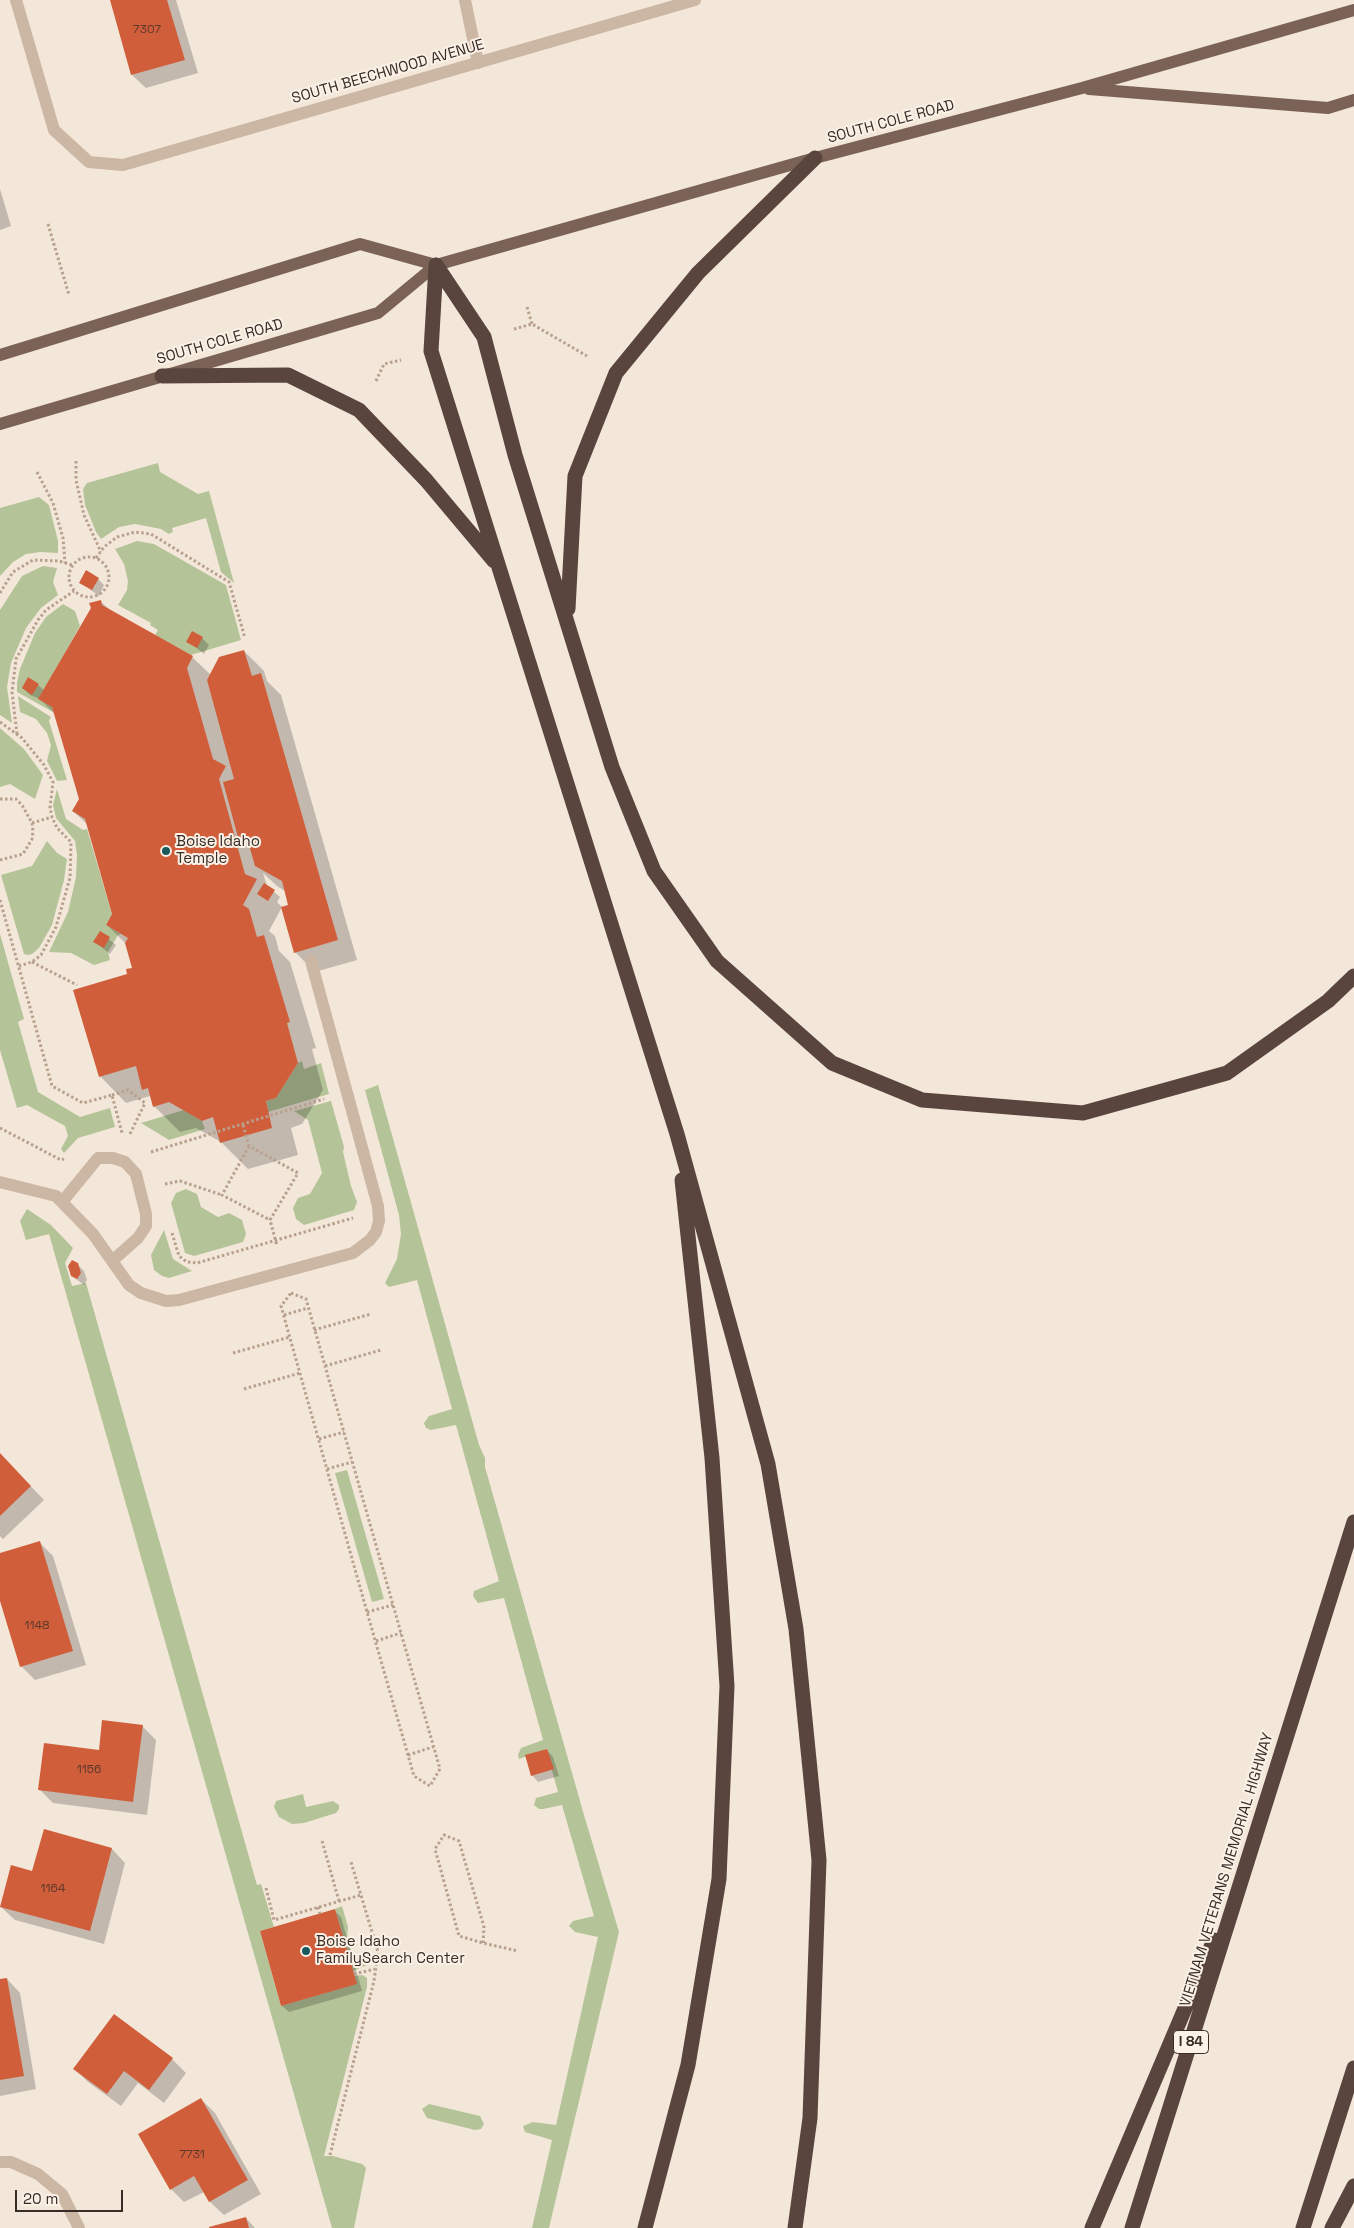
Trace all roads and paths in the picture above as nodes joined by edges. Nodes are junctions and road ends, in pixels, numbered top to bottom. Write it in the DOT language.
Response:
graph roads {
  1 [pos="16,0"];
  2 [pos="465,0"];
  3 [pos="696,0"];
  4 [pos="1354,10"];
  5 [pos="478,63"];
  6 [pos="1082,88"];
  7 [pos="1354,100"];
  8 [pos="815,158"];
  9 [pos="48,224"];
  10 [pos="436,265"];
  11 [pos="69,296"];
  12 [pos="527,307"];
  13 [pos="532,324"];
  14 [pos="514,329"];
  15 [pos="0,355"];
  16 [pos="587,356"];
  17 [pos="401,360"];
  18 [pos="162,376"];
  19 [pos="376,381"];
  20 [pos="0,424"];
  21 [pos="76,461"];
  22 [pos="37,472"];
  23 [pos="101,552"];
  24 [pos="96,558"];
  25 [pos="65,563"];
  26 [pos="72,565"];
  27 [pos="498,566"];
  28 [pos="74,592"];
  29 [pos="0,593"];
  30 [pos="568,618"];
  31 [pos="245,638"];
  32 [pos="0,722"];
  33 [pos="18,735"];
  34 [pos="0,799"];
  35 [pos="52,817"];
  36 [pos="32,823"];
  37 [pos="0,860"];
  38 [pos="0,900"];
  39 [pos="311,961"];
  40 [pos="32,962"];
  41 [pos="19,966"];
  42 [pos="1354,976"];
  43 [pos="77,985"];
  44 [pos="348,1093"];
  45 [pos="112,1095"];
  46 [pos="242,1125"];
  47 [pos="0,1128"];
  48 [pos="122,1133"];
  49 [pos="677,1134"];
  50 [pos="114,1135"];
  51 [pos="129,1136"];
  52 [pos="135,1140"];
  53 [pos="249,1146"];
  54 [pos="147,1147"];
  55 [pos="149,1153"];
  56 [pos="69,1157"];
  57 [pos="151,1161"];
  58 [pos="0,1182"];
  59 [pos="158,1185"];
  60 [pos="222,1195"];
  61 [pos="62,1202"];
  62 [pos="354,1218"];
  63 [pos="270,1220"];
  64 [pos="170,1228"];
  65 [pos="276,1240"];
  66 [pos="277,1246"];
  67 [pos="112,1261"];
  68 [pos="308,1308"];
  69 [pos="371,1314"];
  70 [pos="284,1315"];
  71 [pos="314,1330"];
  72 [pos="290,1338"];
  73 [pos="381,1350"];
  74 [pos="234,1353"];
  75 [pos="325,1366"];
  76 [pos="300,1373"];
  77 [pos="244,1389"];
  78 [pos="344,1432"];
  79 [pos="319,1440"];
  80 [pos="352,1462"];
  81 [pos="328,1469"];
  82 [pos="1354,1522"];
  83 [pos="393,1605"];
  84 [pos="367,1612"];
  85 [pos="401,1633"];
  86 [pos="376,1641"];
  87 [pos="433,1747"];
  88 [pos="408,1755"];
  89 [pos="322,1841"];
  90 [pos="1250,1856"];
  91 [pos="351,1862"];
  92 [pos="266,1888"];
  93 [pos="361,1895"];
  94 [pos="339,1900"];
  95 [pos="318,1907"];
  96 [pos="320,1914"];
  97 [pos="483,1943"];
  98 [pos="518,1951"];
  99 [pos="375,1969"];
  100 [pos="354,1974"];
  101 [pos="1354,2068"];
  102 [pos="330,2155"];
  103 [pos="0,2162"];
  104 [pos="1354,2186"];
  105 [pos="79,2228"];
  106 [pos="645,2228"];
  107 [pos="795,2228"];
  108 [pos="1092,2228"];
  109 [pos="1132,2228"];
  110 [pos="1302,2228"];
  111 [pos="1332,2228"];
  1 -- 5 [label="street, SOUTH BEECHWOOD AVENUE"];
  2 -- 5 [label="street"];
  3 -- 5 [label="street, SOUTH BEECHWOOD AVENUE"];
  4 -- 6 [label="main road, SOUTH COLE ROAD"];
  6 -- 7 [label="main road"];
  6 -- 8 [label="main road, SOUTH COLE ROAD"];
  8 -- 10 [label="main road, SOUTH COLE ROAD"];
  8 -- 30 [label="highway"];
  9 -- 11 [label="path"];
  10 -- 15 [label="main road"];
  10 -- 18 [label="main road, SOUTH COLE ROAD"];
  10 -- 27 [label="highway"];
  10 -- 30 [label="highway"];
  12 -- 13 [label="path"];
  13 -- 14 [label="path"];
  13 -- 16 [label="path"];
  17 -- 19 [label="path"];
  18 -- 20 [label="main road, SOUTH COLE ROAD"];
  18 -- 27 [label="highway"];
  21 -- 23 [label="path"];
  22 -- 25 [label="path"];
  23 -- 24 [label="path"];
  23 -- 31 [label="path"];
  24 -- 26 [label="path"];
  24 -- 28 [label="path"];
  25 -- 26 [label="path"];
  25 -- 29 [label="path"];
  26 -- 28 [label="path"];
  27 -- 49 [label="highway"];
  28 -- 33 [label="path"];
  30 -- 42 [label="highway"];
  32 -- 33 [label="path"];
  33 -- 35 [label="path"];
  34 -- 36 [label="path"];
  35 -- 36 [label="path"];
  35 -- 40 [label="path"];
  36 -- 37 [label="path"];
  38 -- 41 [label="path"];
  39 -- 44 [label="street"];
  40 -- 41 [label="path"];
  40 -- 43 [label="path"];
  41 -- 45 [label="path"];
  44 -- 46 [label="path"];
  44 -- 67 [label="street"];
  45 -- 48 [label="path"];
  45 -- 51 [label="path"];
  46 -- 53 [label="path"];
  46 -- 55 [label="path"];
  47 -- 56 [label="path"];
  48 -- 50 [label="path"];
  48 -- 51 [label="path"];
  49 -- 106 [label="highway"];
  49 -- 107 [label="highway"];
  51 -- 52 [label="path"];
  53 -- 60 [label="path"];
  53 -- 63 [label="path"];
  54 -- 55 [label="path"];
  55 -- 57 [label="path"];
  58 -- 61 [label="street"];
  59 -- 60 [label="path"];
  60 -- 63 [label="path"];
  61 -- 67 [label="street"];
  61 -- 67 [label="street"];
  62 -- 65 [label="path"];
  63 -- 65 [label="path"];
  64 -- 65 [label="path"];
  65 -- 66 [label="path"];
  68 -- 70 [label="path"];
  68 -- 70 [label="path"];
  68 -- 71 [label="path"];
  69 -- 71 [label="path"];
  70 -- 72 [label="path"];
  71 -- 75 [label="path"];
  72 -- 74 [label="path"];
  72 -- 76 [label="path"];
  73 -- 75 [label="path"];
  75 -- 78 [label="path"];
  76 -- 77 [label="path"];
  76 -- 79 [label="path"];
  78 -- 79 [label="path"];
  78 -- 80 [label="path"];
  79 -- 81 [label="path"];
  80 -- 81 [label="path"];
  80 -- 83 [label="path"];
  81 -- 84 [label="path"];
  82 -- 90 [label="highway, VIETNAM VETERANS MEMORIAL HIGHWAY / I 84"];
  83 -- 84 [label="path"];
  83 -- 85 [label="path"];
  84 -- 86 [label="path"];
  85 -- 86 [label="path"];
  85 -- 87 [label="path"];
  86 -- 88 [label="path"];
  87 -- 88 [label="path"];
  87 -- 88 [label="path"];
  89 -- 94 [label="path"];
  90 -- 108 [label="highway"];
  90 -- 109 [label="highway, VIETNAM VETERANS MEMORIAL HIGHWAY / I 84"];
  91 -- 93 [label="path"];
  92 -- 95 [label="path"];
  93 -- 94 [label="path"];
  93 -- 99 [label="path"];
  94 -- 95 [label="path"];
  95 -- 96 [label="path"];
  97 -- 97 [label="path"];
  97 -- 98 [label="path"];
  99 -- 100 [label="path"];
  99 -- 102 [label="path"];
  101 -- 110 [label="highway"];
  103 -- 105 [label="street"];
  104 -- 111 [label="highway"];
}
